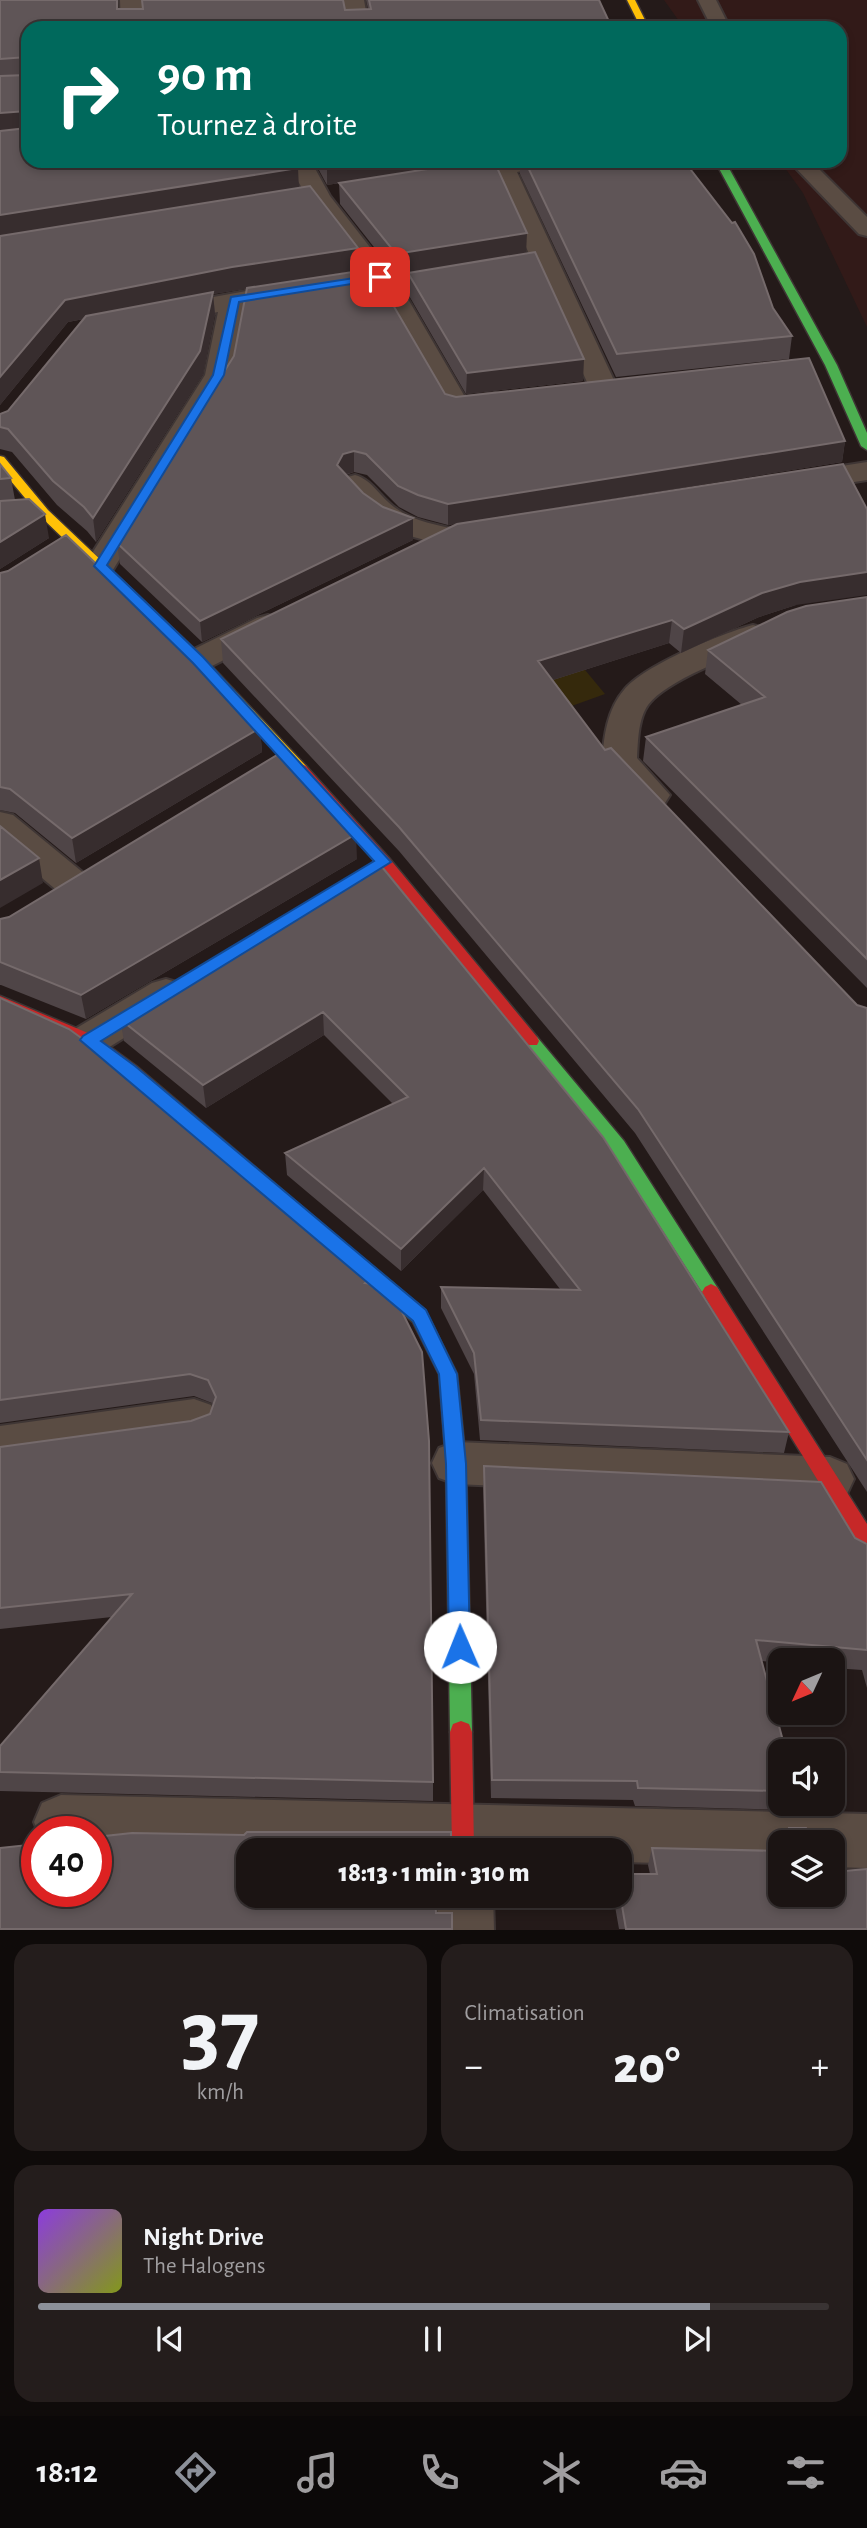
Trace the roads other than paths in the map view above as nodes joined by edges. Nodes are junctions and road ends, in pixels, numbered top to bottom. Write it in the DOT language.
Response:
graph roads {
  1 [pos="131,0"];
  2 [pos="353,0"];
  3 [pos="631,0"];
  4 [pos="707,0"];
  5 [pos="132,21"];
  6 [pos="357,21"];
  7 [pos="642,21"];
  8 [pos="718,21"];
  9 [pos="305,168"];
  10 [pos="496,168"];
  11 [pos="502,168"];
  12 [pos="723,168"];
  13 [pos="806,168"];
  14 [pos="420,181"];
  15 [pos="331,196"];
  16 [pos="292,202"];
  17 [pos="867,229"];
  18 [pos="545,261"];
  19 [pos="519,265"];
  20 [pos="314,287"];
  21 [pos="234,300"];
  22 [pos="142,318"];
  23 [pos="605,391"];
  24 [pos="524,399"];
  25 [pos="867,446"];
  26 [pos="0,460"];
  27 [pos="867,471"];
  28 [pos="355,484"];
  29 [pos="772,486"];
  30 [pos="44,513"];
  31 [pos="11,514"];
  32 [pos="74,539"];
  33 [pos="410,555"];
  34 [pos="42,559"];
  35 [pos="100,566"];
  36 [pos="298,610"];
  37 [pos="784,622"];
  38 [pos="198,660"];
  39 [pos="676,820"];
  40 [pos="0,824"];
  41 [pos="384,862"];
  42 [pos="348,883"];
  43 [pos="41,903"];
  44 [pos="195,976"];
  45 [pos="0,1002"];
  46 [pos="89,1040"];
  47 [pos="194,1420"];
  48 [pos="0,1447"];
  49 [pos="456,1464"];
  50 [pos="830,1479"];
  51 [pos="867,1542"];
  52 [pos="112,1824"];
  53 [pos="418,1838"];
  54 [pos="463,1838"];
  55 [pos="632,1840"];
  56 [pos="867,1840"];
  57 [pos="465,1908"];
  58 [pos="466,1930"];
  1 -- 5 [label="street"];
  2 -- 6 [label="street"];
  3 -- 7 [label="street"];
  4 -- 8 [label="lane"];
  9 -- 15 [label="street"];
  10 -- 14 [label="street"];
  11 -- 18 [label="street"];
  12 -- 25 [label="street"];
  13 -- 17 [label="lane"];
  15 -- 16 [label="street"];
  15 -- 24 [label="street"];
  18 -- 19 [label="street"];
  18 -- 23 [label="street"];
  20 -- 21 [label="street"];
  21 -- 22 [label="street"];
  21 -- 35 [label="street"];
  26 -- 30 [label="street"];
  27 -- 29 [label="street"];
  28 -- 33 [label="street"];
  30 -- 31 [label="street"];
  30 -- 32 [label="street"];
  32 -- 34 [label="street"];
  32 -- 35 [label="street"];
  35 -- 38 [label="street"];
  36 -- 38 [label="street"];
  37 -- 39 [label="street"];
  38 -- 41 [label="street"];
  40 -- 43 [label="street"];
  41 -- 42 [label="street"];
  41 -- 50 [label="street"];
  44 -- 46 [label="street"];
  45 -- 46 [label="street"];
  46 -- 49 [label="street"];
  47 -- 48 [label="street"];
  49 -- 50 [label="street"];
  49 -- 54 [label="street"];
  50 -- 51 [label="street"];
  52 -- 53 [label="street"];
  55 -- 56 [label="street"];
  57 -- 58 [label="street"];
}
